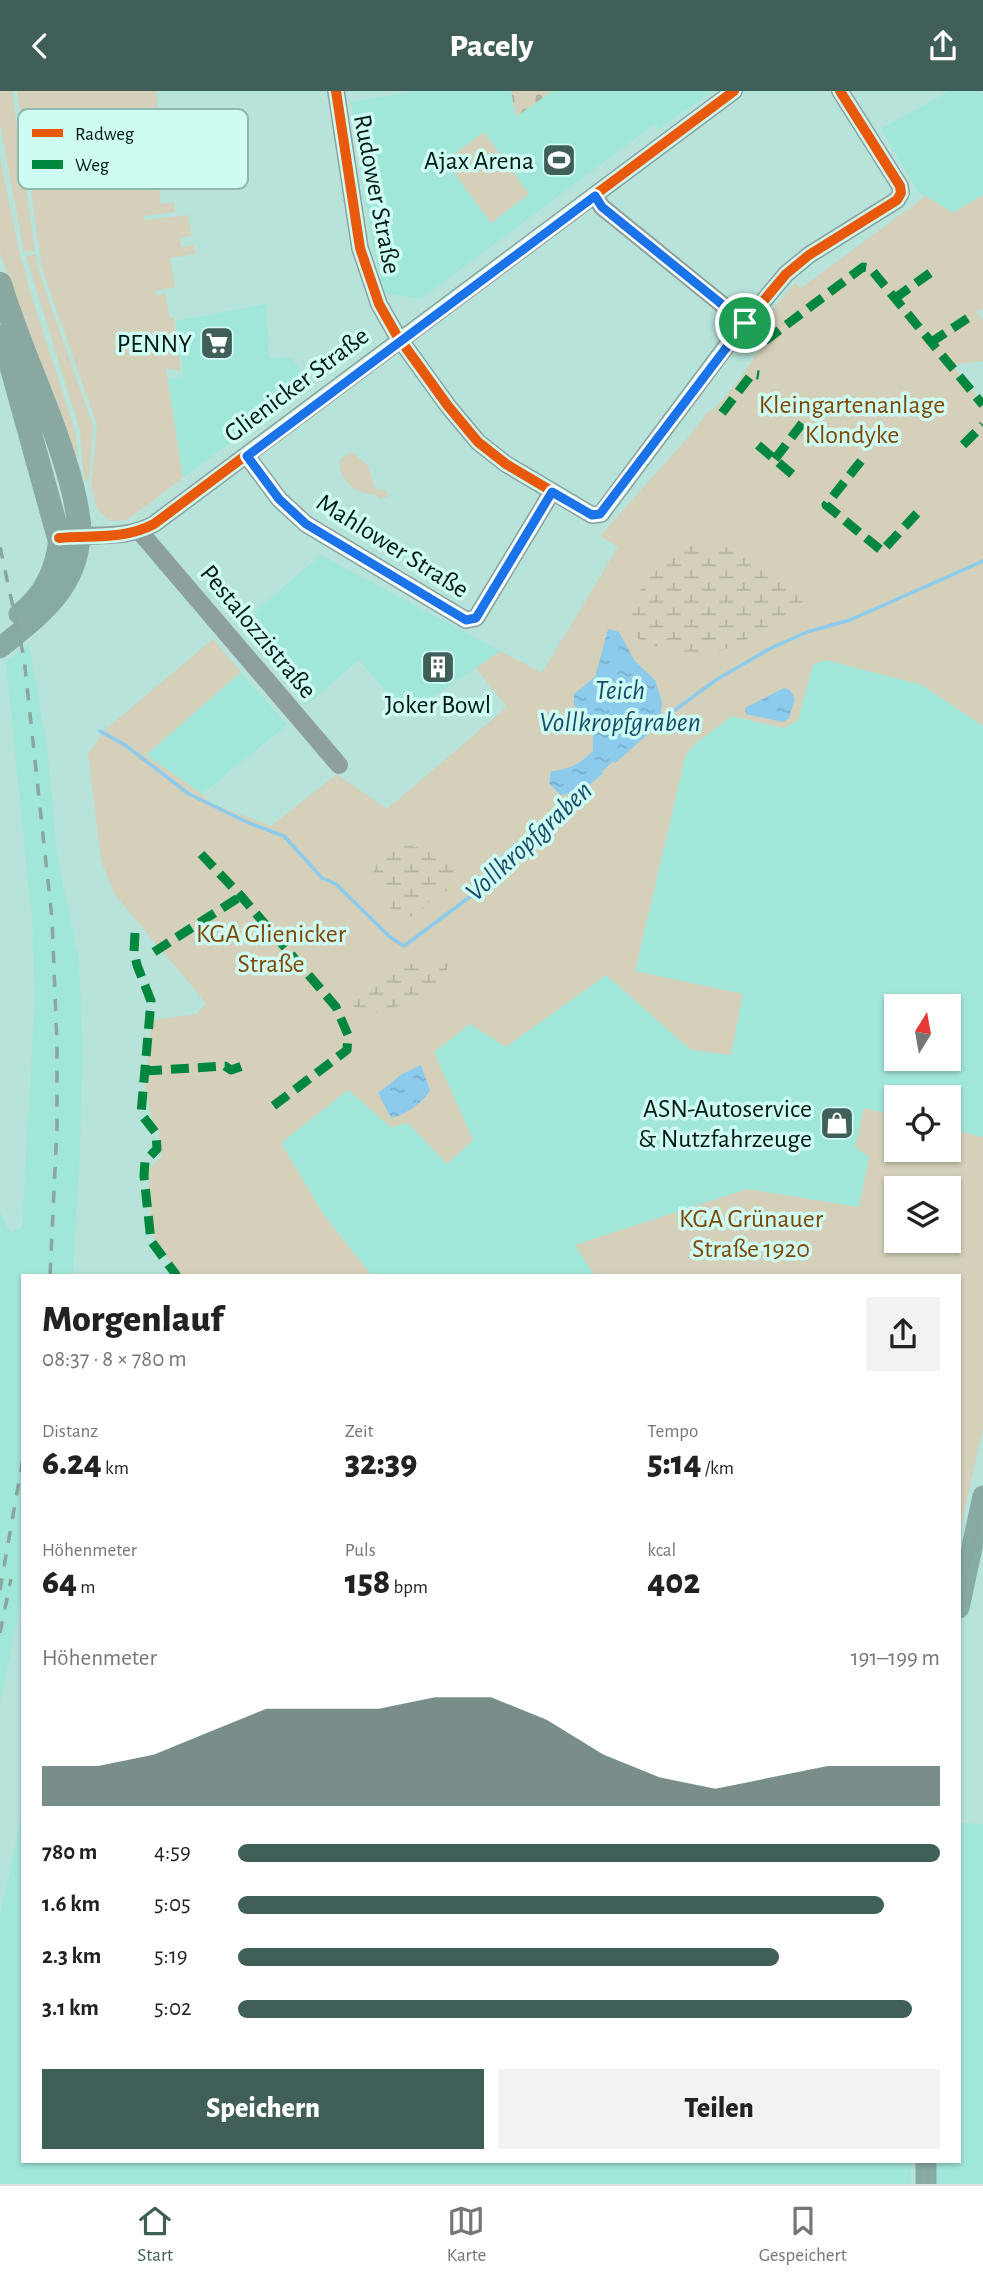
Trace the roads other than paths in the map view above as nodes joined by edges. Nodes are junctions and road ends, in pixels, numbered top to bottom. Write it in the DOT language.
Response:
graph roads {
  1 [pos="336,91"];
  2 [pos="734,91"];
  3 [pos="840,91"];
  4 [pos="595,196"];
  5 [pos="0,284"];
  6 [pos="745,323"];
  7 [pos="0,325"];
  8 [pos="401,340"];
  9 [pos="247,456"];
  10 [pos="552,492"];
  11 [pos="140,532"];
  12 [pos="70,537"];
  13 [pos="0,630"];
  14 [pos="0,647"];
  15 [pos="339,765"];
  16 [pos="983,1496"];
  17 [pos="961,1599"];
  18 [pos="926,2163"];
  19 [pos="926,2184"];
  1 -- 8 [label="street, Rudower Straße"];
  2 -- 4 [label="street, Glienicker Straße"];
  3 -- 6 [label="street"];
  4 -- 6 [label="street"];
  4 -- 8 [label="street, Glienicker Straße"];
  5 -- 12 [label="highway"];
  6 -- 10 [label="street"];
  7 -- 12 [label="highway"];
  8 -- 9 [label="street, Glienicker Straße"];
  8 -- 10 [label="street"];
  9 -- 10 [label="street, Mahlower Straße"];
  9 -- 11 [label="street, Glienicker Straße"];
  11 -- 12 [label="street, Glienicker Straße"];
  11 -- 15 [label="street, Pestalozzistraße"];
  12 -- 13 [label="main road"];
  12 -- 14 [label="main road"];
  16 -- 17 [label="main road"];
  18 -- 19 [label="main road"];
}
